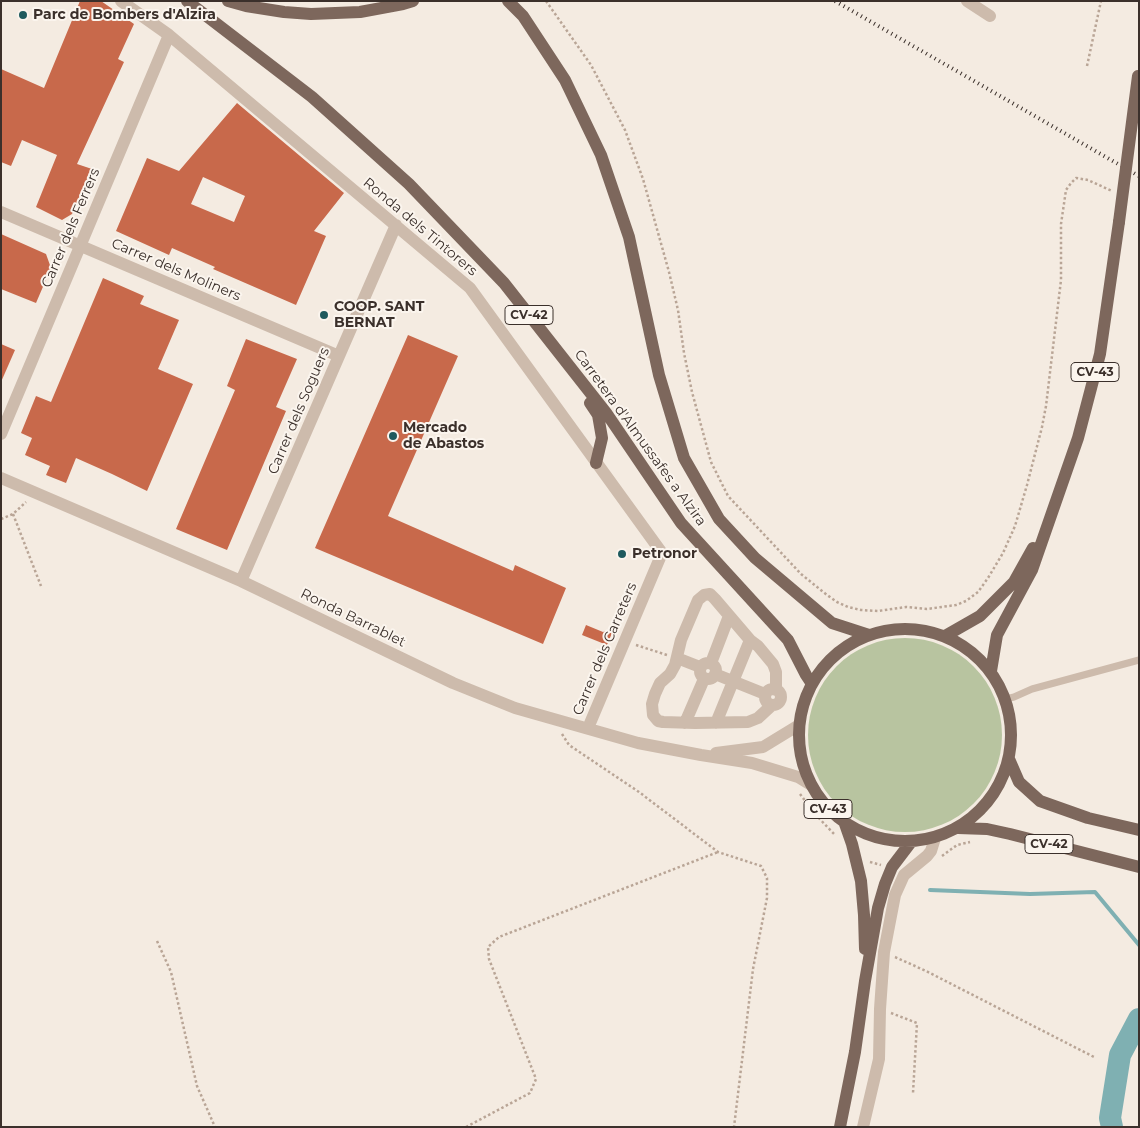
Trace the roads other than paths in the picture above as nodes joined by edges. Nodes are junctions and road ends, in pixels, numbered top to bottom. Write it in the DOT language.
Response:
graph roads {
  1 [pos="121,1"];
  2 [pos="187,1"];
  3 [pos="228,1"];
  4 [pos="413,1"];
  5 [pos="508,1"];
  6 [pos="967,1"];
  7 [pos="990,16"];
  8 [pos="169,35"];
  9 [pos="1138,74"];
  10 [pos="1,212"];
  11 [pos="396,225"];
  12 [pos="80,246"];
  13 [pos="504,283"];
  14 [pos="339,356"];
  15 [pos="1,434"];
  16 [pos="596,463"];
  17 [pos="1,478"];
  18 [pos="1051,518"];
  19 [pos="662,553"];
  20 [pos="241,581"];
  21 [pos="729,616"];
  22 [pos="869,635"];
  23 [pos="945,636"];
  24 [pos="750,640"];
  25 [pos="677,658"];
  26 [pos="1139,660"];
  27 [pos="708,671"];
  28 [pos="991,671"];
  29 [pos="733,681"];
  30 [pos="812,684"];
  31 [pos="770,692"];
  32 [pos="1006,699"];
  33 [pos="685,723"];
  34 [pos="716,723"];
  35 [pos="799,725"];
  36 [pos="588,728"];
  37 [pos="701,755"];
  38 [pos="1009,759"];
  39 [pos="811,786"];
  40 [pos="845,824"];
  41 [pos="958,828"];
  42 [pos="1139,830"];
  43 [pos="935,838"];
  44 [pos="911,842"];
  45 [pos="1139,867"];
  46 [pos="865,981"];
  47 [pos="840,1127"];
  48 [pos="863,1127"];
  1 -- 8 [label="street, Ronda dels Tintorers"];
  2 -- 13 [label="main road, Carretera d'Almussafes a Alzira / CV-42"];
  3 -- 4 [label="main road"];
  5 -- 22 [label="main road"];
  6 -- 7 [label="street"];
  8 -- 11 [label="street, Ronda dels Tintorers"];
  8 -- 12 [label="street, Carrer dels Ferrers"];
  9 -- 18 [label="main road, CV-43, bridge"];
  10 -- 12 [label="street, Carrer dels Moliners"];
  11 -- 14 [label="street, Carrer dels Soguers"];
  11 -- 16 [label="street, Ronda dels Tintorers"];
  12 -- 14 [label="street, Carrer dels Moliners"];
  12 -- 15 [label="street, Carrer dels Ferrers"];
  13 -- 16 [label="main road"];
  13 -- 30 [label="main road, Carretera d'Almussafes a Alzira / CV-42"];
  14 -- 20 [label="street, Carrer dels Soguers"];
  16 -- 19 [label="street, Ronda dels Tintorers"];
  17 -- 20 [label="street, Ronda Barrablet"];
  18 -- 23 [label="main road, CV-43"];
  18 -- 28 [label="main road, CV-43"];
  19 -- 36 [label="street, Carrer dels Carreters"];
  20 -- 36 [label="street, Ronda Barrablet"];
  21 -- 24 [label="street"];
  21 -- 25 [label="street"];
  21 -- 27 [label="street"];
  22 -- 23 [label="main road, CV-43"];
  22 -- 30 [label="main road, CV-43"];
  23 -- 28 [label="main road, CV-43"];
  24 -- 29 [label="street"];
  24 -- 31 [label="street"];
  25 -- 27 [label="street"];
  25 -- 33 [label="street"];
  26 -- 32 [label="lane"];
  27 -- 29 [label="street"];
  27 -- 33 [label="street"];
  28 -- 32 [label="main road, CV-43"];
  29 -- 31 [label="street"];
  29 -- 34 [label="street"];
  30 -- 35 [label="main road, CV-43"];
  31 -- 34 [label="street"];
  32 -- 38 [label="main road, CV-43"];
  33 -- 34 [label="street"];
  35 -- 37 [label="street"];
  35 -- 39 [label="main road, CV-43"];
  36 -- 37 [label="street, Ronda Barrablet"];
  37 -- 39 [label="street, Ronda Barrablet"];
  38 -- 41 [label="main road, CV-43"];
  38 -- 42 [label="main road"];
  39 -- 40 [label="main road, CV-43"];
  40 -- 44 [label="main road, CV-43"];
  40 -- 46 [label="main road, CV-43"];
  41 -- 43 [label="main road, CV-43"];
  41 -- 45 [label="main road, CV-42"];
  43 -- 44 [label="main road, CV-43"];
  43 -- 48 [label="street"];
  44 -- 46 [label="main road, CV-43"];
  46 -- 47 [label="main road, CV-43"];
}
